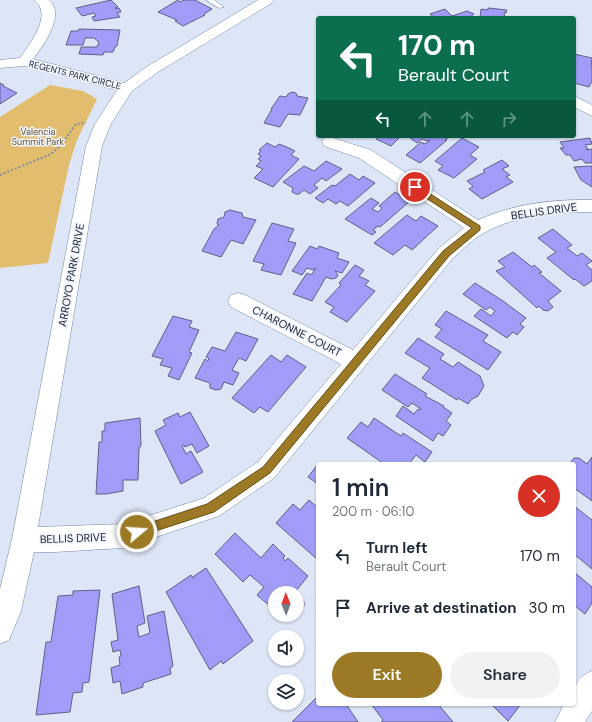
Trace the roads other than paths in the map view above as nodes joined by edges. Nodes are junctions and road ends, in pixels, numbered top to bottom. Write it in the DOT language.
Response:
graph roads {
  1 [pos="41,0"];
  2 [pos="209,0"];
  3 [pos="267,0"];
  4 [pos="221,7"];
  5 [pos="24,62"];
  6 [pos="0,64"];
  7 [pos="126,88"];
  8 [pos="576,102"];
  9 [pos="592,111"];
  10 [pos="330,142"];
  11 [pos="592,206"];
  12 [pos="477,228"];
  13 [pos="238,301"];
  14 [pos="356,362"];
  15 [pos="24,539"];
  16 [pos="0,631"];
  17 [pos="592,685"];
  18 [pos="569,722"];
  1 -- 5 [label="street, REGENTS PARK CIRCLE"];
  2 -- 4 [label="lane"];
  3 -- 7 [label="street, ARROYO PARK DRIVE"];
  5 -- 6 [label="street, REGENTS PARK CIRCLE"];
  5 -- 7 [label="street, REGENTS PARK CIRCLE"];
  7 -- 15 [label="street, ARROYO PARK DRIVE"];
  8 -- 9 [label="street"];
  10 -- 12 [label="street"];
  11 -- 12 [label="street, BELLIS DRIVE"];
  12 -- 14 [label="street, BELLIS DRIVE"];
  13 -- 14 [label="street, CHARONNE COURT"];
  14 -- 15 [label="street, BELLIS DRIVE"];
  15 -- 16 [label="street, ARROYO PARK DRIVE"];
  17 -- 18 [label="street"];
}
